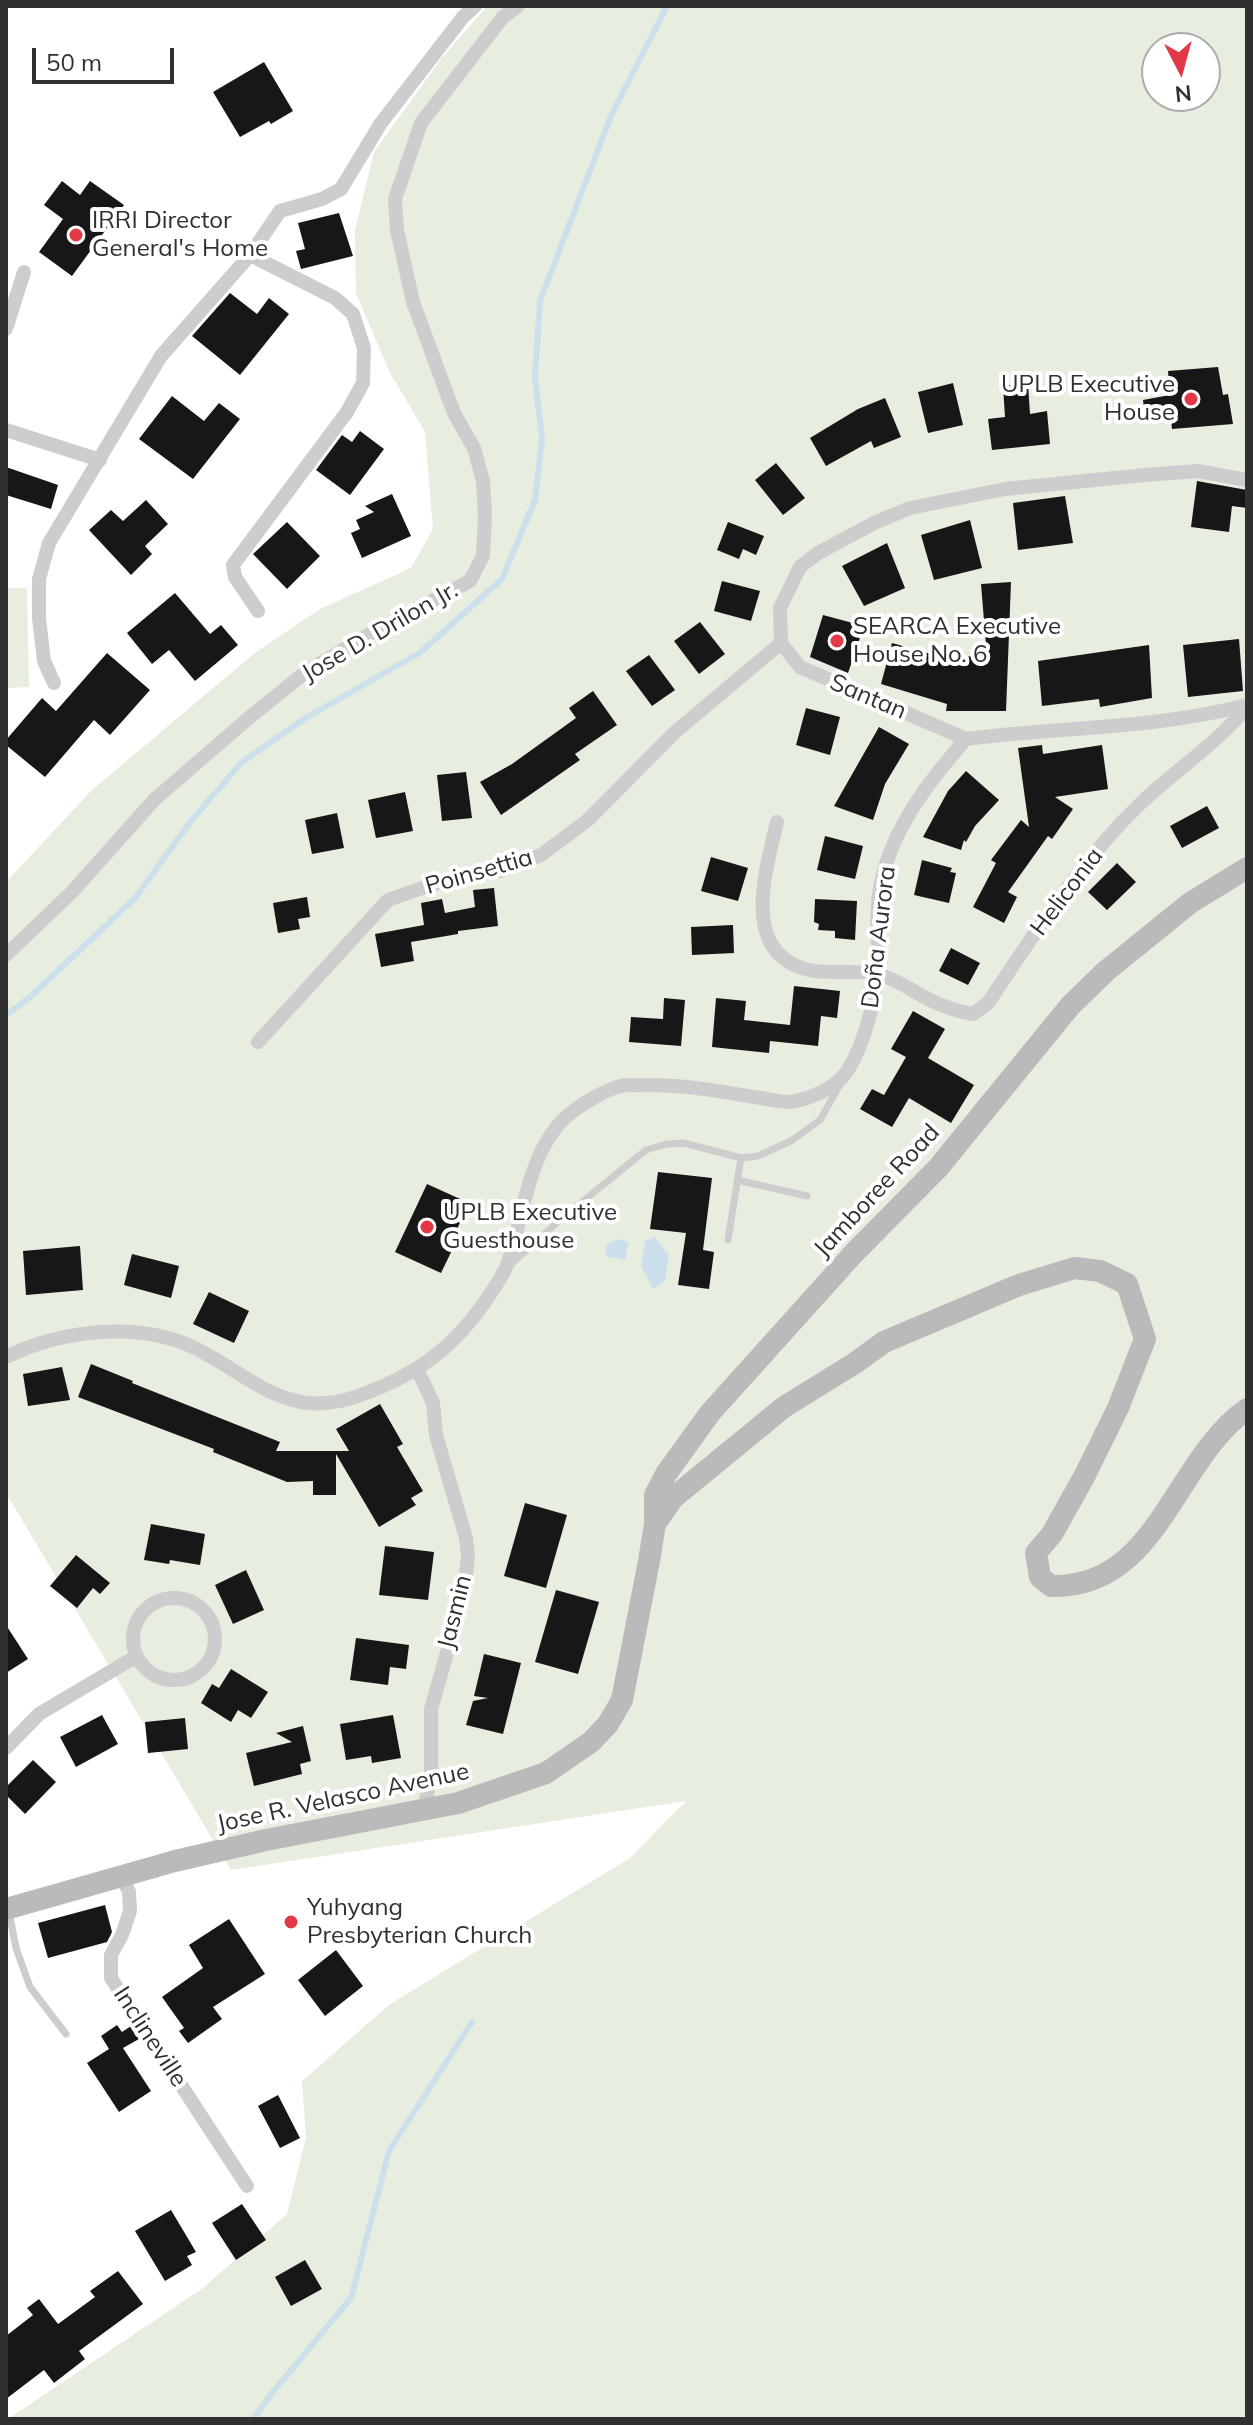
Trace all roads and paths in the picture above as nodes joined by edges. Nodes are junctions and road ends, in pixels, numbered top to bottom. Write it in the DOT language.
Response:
graph roads {
  1 [pos="475,6"];
  2 [pos="518,6"];
  3 [pos="250,255"];
  4 [pos="24,272"];
  5 [pos="6,329"];
  6 [pos="6,430"];
  7 [pos="100,460"];
  8 [pos="1247,480"];
  9 [pos="258,611"];
  10 [pos="781,643"];
  11 [pos="54,683"];
  12 [pos="1247,706"];
  13 [pos="966,739"];
  14 [pos="777,822"];
  15 [pos="1247,868"];
  16 [pos="6,955"];
  17 [pos="877,974"];
  18 [pos="258,1042"];
  19 [pos="844,1076"];
  20 [pos="741,1158"];
  21 [pos="737,1180"];
  22 [pos="807,1196"];
  23 [pos="728,1240"];
  24 [pos="506,1269"];
  25 [pos="6,1357"];
  26 [pos="418,1371"];
  27 [pos="1247,1409"];
  28 [pos="655,1524"];
  29 [pos="639,1611"];
  30 [pos="137,1656"];
  31 [pos="6,1748"];
  32 [pos="424,1811"];
  33 [pos="122,1877"];
  34 [pos="7,1909"];
  35 [pos="66,2034"];
  36 [pos="247,2186"];
  1 -- 3 [label="street"];
  2 -- 16 [label="street, Jose D. Drilon Jr."];
  3 -- 7 [label="street"];
  3 -- 9 [label="street"];
  4 -- 5 [label="street"];
  6 -- 7 [label="street"];
  7 -- 11 [label="street"];
  8 -- 10 [label="street"];
  10 -- 13 [label="street, Santan"];
  10 -- 18 [label="street, Poinsettia"];
  12 -- 13 [label="street"];
  12 -- 17 [label="street, Heliconia"];
  13 -- 17 [label="street, Doña Aurora"];
  14 -- 17 [label="street"];
  15 -- 28 [label="main road, Jamboree Road"];
  17 -- 19 [label="street, Doña Aurora"];
  19 -- 20 [label="lane"];
  19 -- 24 [label="street"];
  20 -- 21 [label="lane"];
  20 -- 24 [label="lane"];
  21 -- 22 [label="lane"];
  21 -- 23 [label="lane"];
  24 -- 26 [label="street"];
  25 -- 26 [label="street"];
  26 -- 32 [label="street, Jasmin"];
  27 -- 28 [label="main road"];
  28 -- 29 [label="main road, Jamboree Road"];
  29 -- 32 [label="main road, Jose R. Velasco Avenue"];
  30 -- 30 [label="street"];
  30 -- 31 [label="street"];
  32 -- 33 [label="main road, Jose R. Velasco Avenue"];
  33 -- 34 [label="main road, Jose R. Velasco Avenue"];
  33 -- 36 [label="street, Inclineville"];
  34 -- 35 [label="lane"];
}
